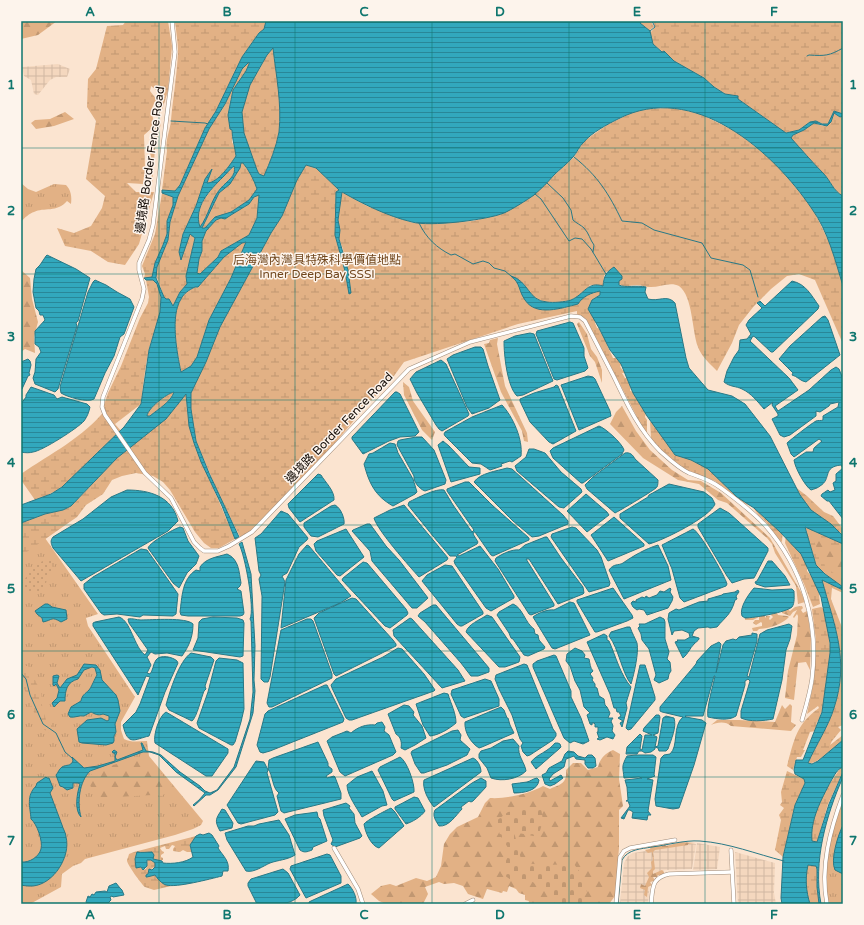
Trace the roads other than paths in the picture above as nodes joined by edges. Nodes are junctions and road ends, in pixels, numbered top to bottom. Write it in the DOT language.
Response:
graph roads {
  1 [pos="172,21"];
  2 [pos="802,720"];
  3 [pos="843,795"];
  4 [pos="675,840"];
  5 [pos="334,848"];
  6 [pos="732,850"];
  7 [pos="732,872"];
  8 [pos="473,900"];
  9 [pos="363,904"];
  10 [pos="465,904"];
  11 [pos="616,904"];
  12 [pos="651,904"];
  13 [pos="734,904"];
  14 [pos="827,904"];
  1 -- 2 [label="street, 邊境路 Border Fence Road"];
  3 -- 14 [label="street"];
  4 -- 11 [label="street"];
  5 -- 9 [label="street"];
  6 -- 7 [label="street"];
  7 -- 12 [label="street"];
  7 -- 13 [label="street"];
  8 -- 10 [label="street"];
}
